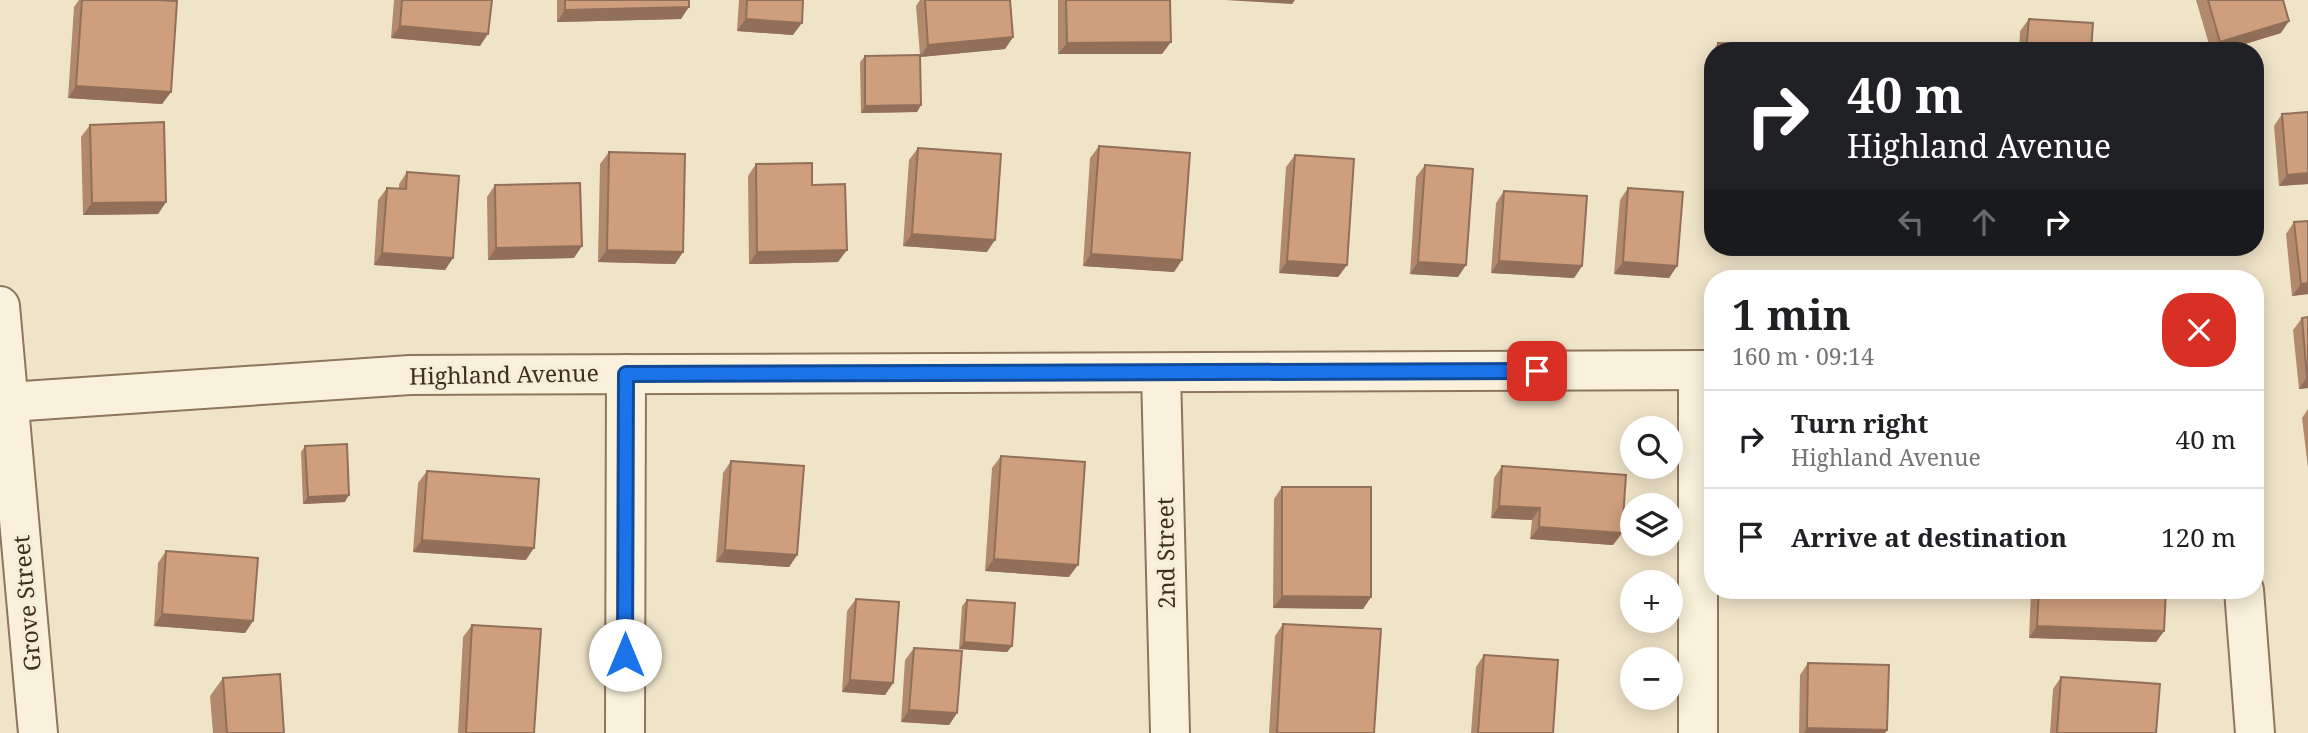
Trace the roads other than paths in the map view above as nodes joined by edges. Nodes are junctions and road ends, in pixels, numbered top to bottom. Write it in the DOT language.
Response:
graph roads {
  1 [pos="0,306"];
  2 [pos="1704,370"];
  3 [pos="1161,373"];
  4 [pos="626,374"];
  5 [pos="9,402"];
  6 [pos="1704,422"];
  7 [pos="2245,599"];
  8 [pos="38,733"];
  9 [pos="625,733"];
  10 [pos="1170,733"];
  11 [pos="1698,733"];
  12 [pos="2255,733"];
  1 -- 5 [label="street, Grove Street"];
  2 -- 3 [label="street, Highland Avenue"];
  3 -- 4 [label="street, Highland Avenue"];
  3 -- 10 [label="street, 2nd Street"];
  4 -- 5 [label="street, Highland Avenue"];
  4 -- 9 [label="street"];
  5 -- 8 [label="street, Grove Street"];
  6 -- 11 [label="street"];
  7 -- 12 [label="street"];
}
